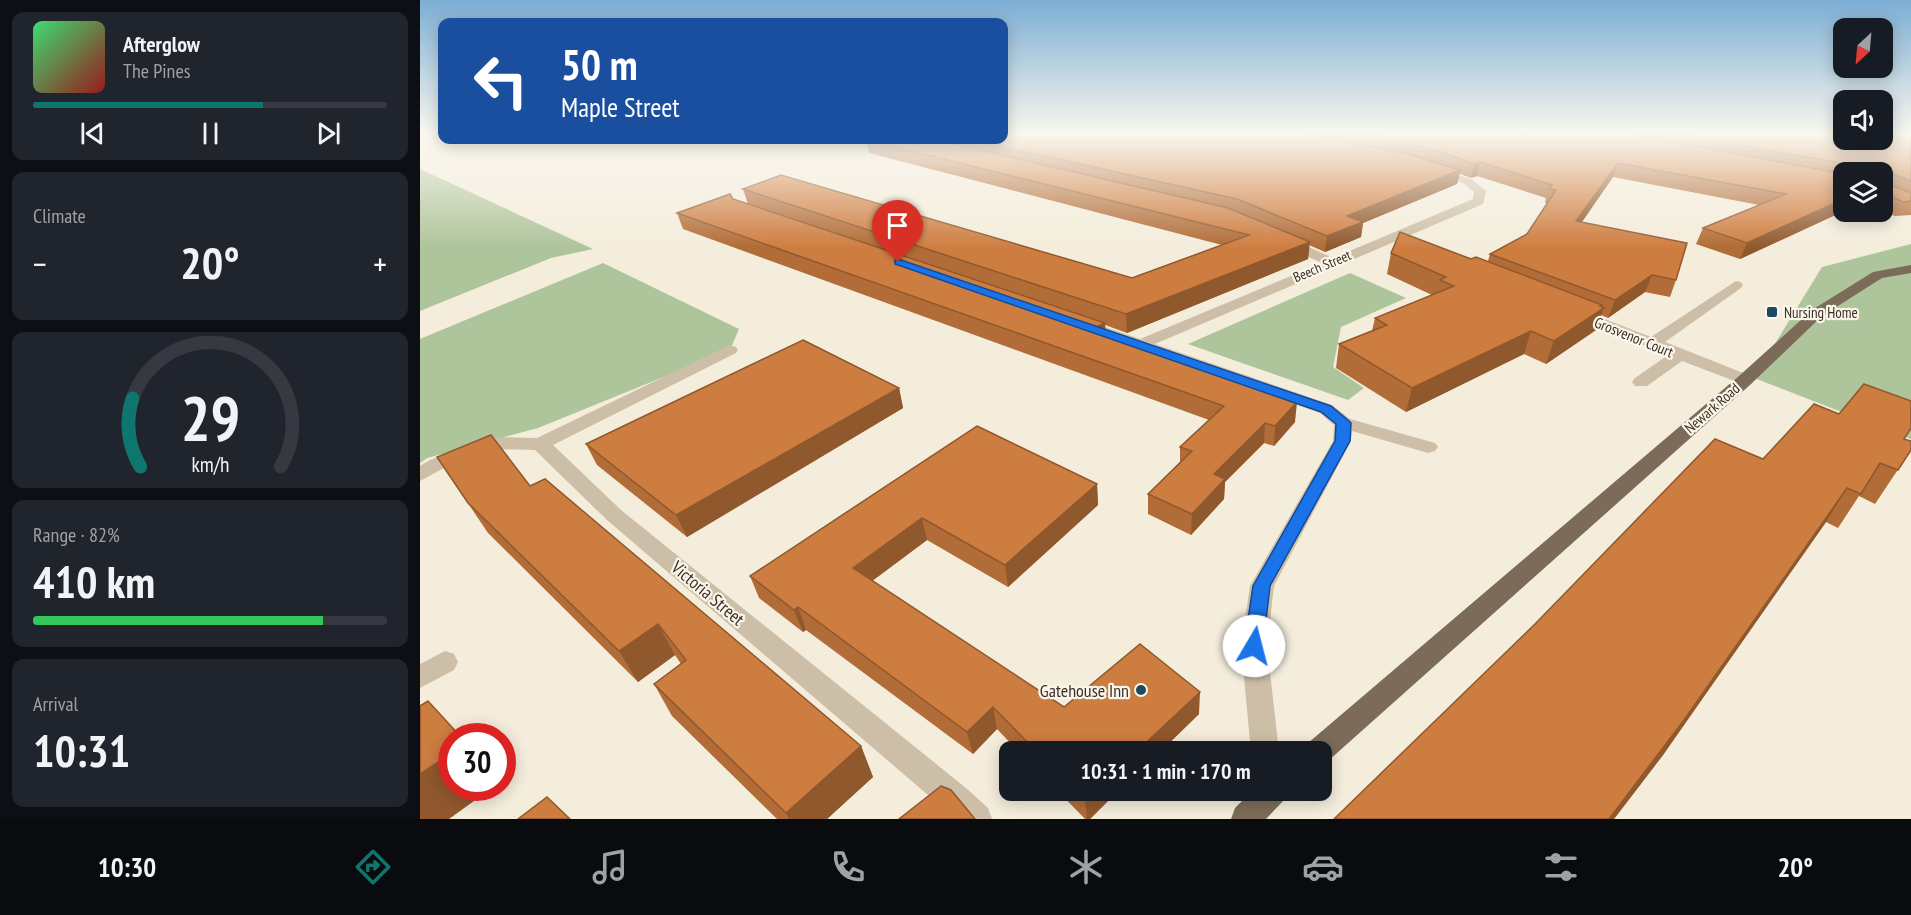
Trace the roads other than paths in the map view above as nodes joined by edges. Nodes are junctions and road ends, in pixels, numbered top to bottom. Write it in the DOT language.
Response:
graph roads {
  1 [pos="1434,171"];
  2 [pos="1272,237"];
  3 [pos="1331,262"];
  4 [pos="1911,269"];
  5 [pos="1736,285"];
  6 [pos="1565,309"];
  7 [pos="1065,318"];
  8 [pos="1142,344"];
  9 [pos="1652,344"];
  10 [pos="730,350"];
  11 [pos="1679,356"];
  12 [pos="1744,380"];
  13 [pos="1641,382"];
  14 [pos="1344,423"];
  15 [pos="540,444"];
  16 [pos="1428,447"];
  17 [pos="420,476"];
  18 [pos="445,662"];
  19 [pos="420,677"];
  20 [pos="1264,741"];
  21 [pos="1331,741"];
  22 [pos="1263,801"];
  23 [pos="977,819"];
  24 [pos="1246,819"];
  1 -- 3 [label="street, Beech Street"];
  2 -- 3 [label="street"];
  3 -- 8 [label="street, Beech Street"];
  4 -- 12 [label="main road, Newark Road"];
  5 -- 9 [label="street"];
  6 -- 9 [label="street, Grosvenor Court"];
  7 -- 8 [label="street"];
  8 -- 14 [label="street"];
  9 -- 11 [label="street, Grosvenor Court"];
  10 -- 15 [label="street"];
  11 -- 12 [label="street, Grosvenor Court"];
  11 -- 13 [label="street"];
  12 -- 21 [label="main road, Newark Road"];
  14 -- 16 [label="street"];
  14 -- 20 [label="street"];
  15 -- 17 [label="street"];
  15 -- 23 [label="street, Victoria Street"];
  18 -- 19 [label="street"];
  22 -- 24 [label="main road"];
}
